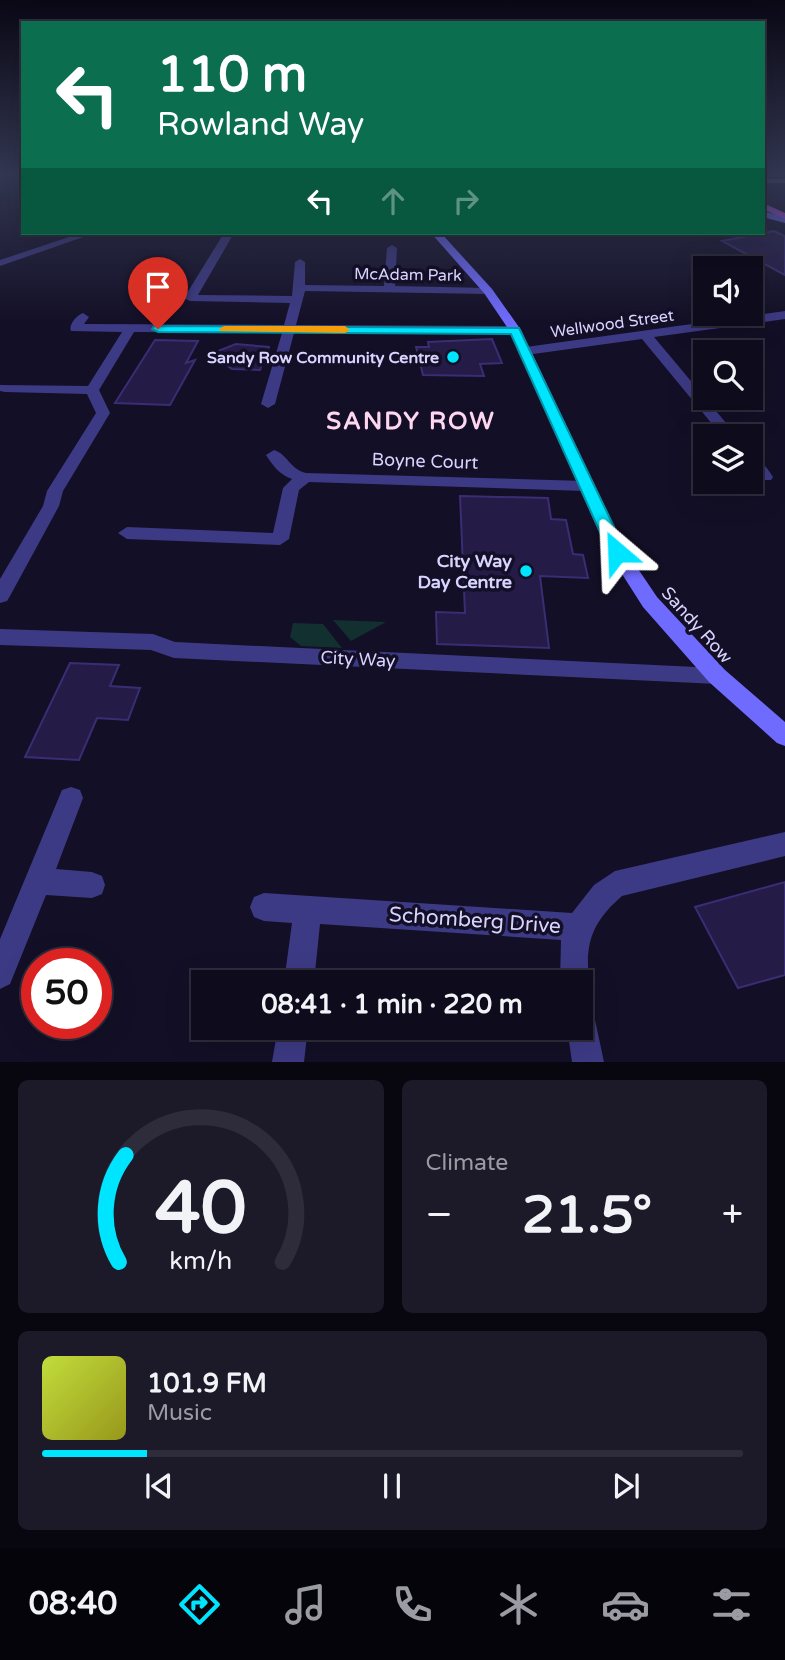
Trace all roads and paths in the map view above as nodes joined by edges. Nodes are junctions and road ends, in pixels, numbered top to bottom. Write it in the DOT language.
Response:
graph roads {
  1 [pos="84,235"];
  2 [pos="228,235"];
  3 [pos="438,235"];
  4 [pos="392,247"];
  5 [pos="300,262"];
  6 [pos="0,263"];
  7 [pos="389,289"];
  8 [pos="488,290"];
  9 [pos="299,294"];
  10 [pos="785,315"];
  11 [pos="83,317"];
  12 [pos="768,318"];
  13 [pos="130,329"];
  14 [pos="290,329"];
  15 [pos="785,329"];
  16 [pos="515,330"];
  17 [pos="646,335"];
  18 [pos="526,351"];
  19 [pos="5,388"];
  20 [pos="92,390"];
  21 [pos="268,404"];
  22 [pos="720,424"];
  23 [pos="274,455"];
  24 [pos="763,475"];
  25 [pos="765,477"];
  26 [pos="303,479"];
  27 [pos="585,486"];
  28 [pos="127,533"];
  29 [pos="0,596"];
  30 [pos="9,637"];
  31 [pos="717,677"];
  32 [pos="780,726"];
  33 [pos="71,798"];
  34 [pos="785,844"];
  35 [pos="37,881"];
  36 [pos="92,885"];
  37 [pos="264,906"];
  38 [pos="308,910"];
  39 [pos="578,927"];
  40 [pos="300,970"];
  41 [pos="573,970"];
  42 [pos="0,974"];
  43 [pos="291,1040"];
  44 [pos="585,1040"];
  45 [pos="288,1062"];
  46 [pos="588,1062"];
  1 -- 6 [label="street"];
  2 -- 9 [label="street, McAdam Park"];
  3 -- 8 [label="main road, Sandy Row"];
  4 -- 7 [label="street"];
  5 -- 9 [label="street"];
  7 -- 8 [label="street, McAdam Park"];
  7 -- 9 [label="street, McAdam Park"];
  8 -- 16 [label="main road, Sandy Row"];
  9 -- 14 [label="street"];
  10 -- 12 [label="street, Wellwood Street"];
  11 -- 13 [label="street"];
  12 -- 15 [label="street"];
  12 -- 17 [label="street, Wellwood Street"];
  13 -- 14 [label="street"];
  13 -- 20 [label="street"];
  14 -- 16 [label="street"];
  14 -- 21 [label="street"];
  16 -- 18 [label="main road, Sandy Row"];
  17 -- 18 [label="street, Wellwood Street"];
  17 -- 22 [label="street"];
  18 -- 27 [label="main road, Sandy Row"];
  19 -- 20 [label="street"];
  20 -- 29 [label="street"];
  23 -- 26 [label="street"];
  24 -- 25 [label="street"];
  26 -- 27 [label="street, Boyne Court"];
  26 -- 28 [label="street"];
  27 -- 31 [label="main road, Sandy Row"];
  30 -- 31 [label="street, City Way"];
  31 -- 32 [label="main road, Sandy Row"];
  33 -- 35 [label="street"];
  34 -- 39 [label="street, Schomberg Drive"];
  35 -- 36 [label="street"];
  35 -- 42 [label="street"];
  37 -- 38 [label="street, Schomberg Drive"];
  38 -- 39 [label="street, Schomberg Drive"];
  38 -- 40 [label="street"];
  39 -- 41 [label="street"];
  43 -- 45 [label="street"];
  44 -- 46 [label="street"];
}
